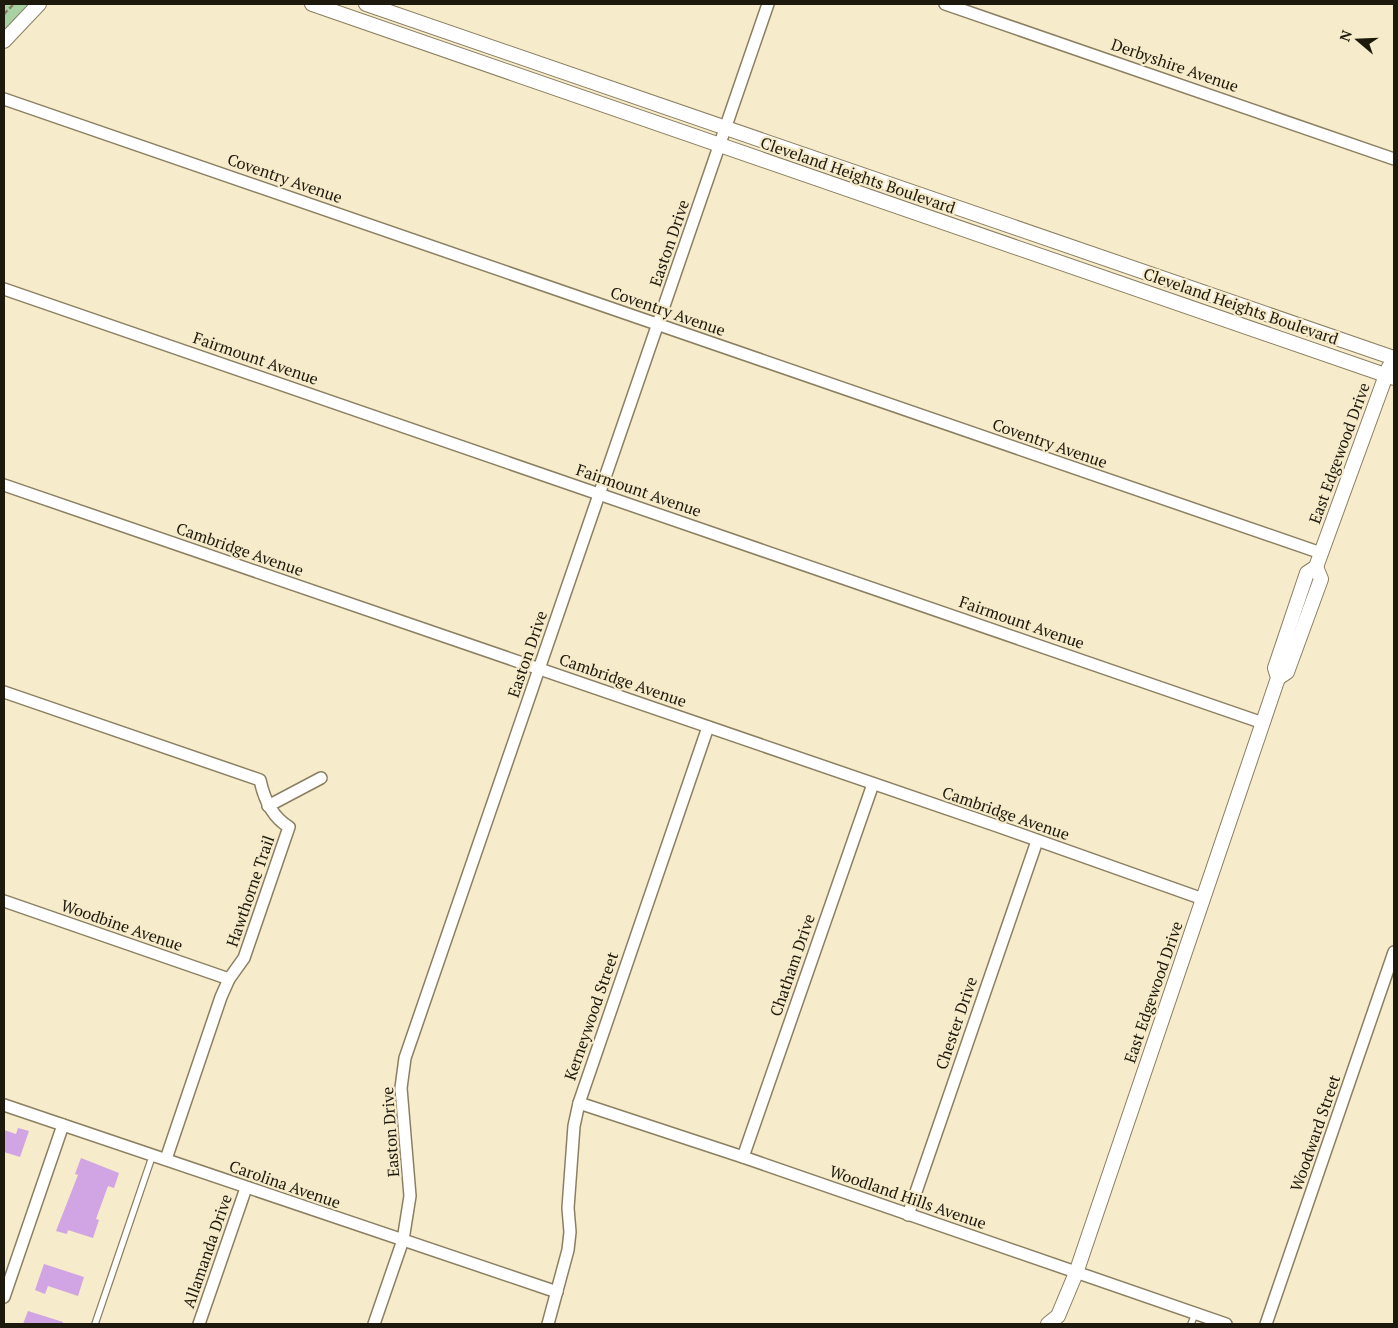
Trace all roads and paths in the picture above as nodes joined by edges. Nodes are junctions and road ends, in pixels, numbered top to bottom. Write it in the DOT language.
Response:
graph roads {
  1 [pos="14,4"];
  2 [pos="39,4"];
  3 [pos="312,4"];
  4 [pos="366,4"];
  5 [pos="768,4"];
  6 [pos="945,4"];
  7 [pos="4,14"];
  8 [pos="416,21"];
  9 [pos="410,38"];
  10 [pos="4,40"];
  11 [pos="4,99"];
  12 [pos="725,129"];
  13 [pos="719,146"];
  14 [pos="1394,159"];
  15 [pos="1058,243"];
  16 [pos="1052,260"];
  17 [pos="4,289"];
  18 [pos="658,326"];
  19 [pos="1393,355"];
  20 [pos="1390,376"];
  21 [pos="4,485"];
  22 [pos="600,494"];
  23 [pos="1321,553"];
  24 [pos="540,668"];
  25 [pos="4,692"];
  26 [pos="1263,723"];
  27 [pos="708,727"];
  28 [pos="321,778"];
  29 [pos="873,784"];
  30 [pos="268,806"];
  31 [pos="1037,841"];
  32 [pos="1203,899"];
  33 [pos="4,901"];
  34 [pos="1394,952"];
  35 [pos="229,979"];
  36 [pos="579,1103"];
  37 [pos="4,1105"];
  38 [pos="63,1125"];
  39 [pos="153,1154"];
  40 [pos="744,1157"];
  41 [pos="166,1158"];
  42 [pos="246,1188"];
  43 [pos="908,1215"];
  44 [pos="403,1240"];
  45 [pos="1076,1272"];
  46 [pos="557,1292"];
  47 [pos="4,1297"];
  48 [pos="1193,1319"];
  49 [pos="1056,1321"];
  50 [pos="95,1324"];
  51 [pos="199,1324"];
  52 [pos="374,1324"];
  53 [pos="548,1324"];
  54 [pos="1226,1324"];
  55 [pos="1266,1324"];
  1 -- 7 [label="path"];
  2 -- 10 [label="street"];
  3 -- 9 [label="street, Cleveland Heights Boulevard"];
  4 -- 8 [label="street, Cleveland Heights Boulevard"];
  5 -- 12 [label="street, Easton Drive"];
  6 -- 14 [label="street, Derbyshire Avenue"];
  8 -- 9 [label="street"];
  8 -- 12 [label="street, Cleveland Heights Boulevard"];
  9 -- 13 [label="street, Cleveland Heights Boulevard"];
  11 -- 18 [label="street, Coventry Avenue"];
  12 -- 13 [label="street, Easton Drive"];
  12 -- 15 [label="street, Cleveland Heights Boulevard"];
  13 -- 16 [label="street, Cleveland Heights Boulevard"];
  13 -- 18 [label="street, Easton Drive"];
  15 -- 16 [label="street"];
  15 -- 19 [label="street, Cleveland Heights Boulevard"];
  16 -- 20 [label="street, Cleveland Heights Boulevard"];
  17 -- 22 [label="street, Fairmount Avenue"];
  18 -- 22 [label="street, Easton Drive"];
  18 -- 23 [label="street, Coventry Avenue"];
  19 -- 20 [label="street, East Edgewood Drive"];
  20 -- 23 [label="street, East Edgewood Drive"];
  21 -- 24 [label="street, Cambridge Avenue"];
  22 -- 24 [label="street, Easton Drive"];
  22 -- 26 [label="street, Fairmount Avenue"];
  23 -- 26 [label="street, East Edgewood Drive"];
  24 -- 27 [label="street, Cambridge Avenue"];
  24 -- 44 [label="street, Easton Drive"];
  25 -- 30 [label="street, Hawthorne Trail"];
  26 -- 32 [label="street, East Edgewood Drive"];
  27 -- 29 [label="street, Cambridge Avenue"];
  27 -- 36 [label="street, Kerneywood Street"];
  28 -- 30 [label="street"];
  29 -- 31 [label="street, Cambridge Avenue"];
  29 -- 40 [label="street, Chatham Drive"];
  30 -- 35 [label="street, Hawthorne Trail"];
  31 -- 32 [label="street, Cambridge Avenue"];
  31 -- 43 [label="street, Chester Drive"];
  32 -- 45 [label="street, East Edgewood Drive"];
  33 -- 35 [label="street, Woodbine Avenue"];
  34 -- 55 [label="street, Woodward Street"];
  35 -- 41 [label="street, Hawthorne Trail"];
  36 -- 40 [label="street, Woodland Hills Avenue"];
  36 -- 46 [label="street, Kerneywood Street"];
  37 -- 38 [label="street, Carolina Avenue"];
  38 -- 39 [label="street, Carolina Avenue"];
  38 -- 47 [label="street"];
  39 -- 41 [label="street, Carolina Avenue"];
  39 -- 50 [label="lane"];
  40 -- 43 [label="street, Woodland Hills Avenue"];
  41 -- 42 [label="street, Carolina Avenue"];
  42 -- 44 [label="street, Carolina Avenue"];
  42 -- 51 [label="street, Allamanda Drive"];
  43 -- 45 [label="street, Woodland Hills Avenue"];
  44 -- 46 [label="street, Carolina Avenue"];
  44 -- 52 [label="street, Easton Drive"];
  45 -- 48 [label="street, Woodland Hills Avenue"];
  45 -- 49 [label="street, East Edgewood Drive"];
  46 -- 53 [label="street, Kerneywood Street"];
  48 -- 54 [label="street, Woodland Hills Avenue"];
}
